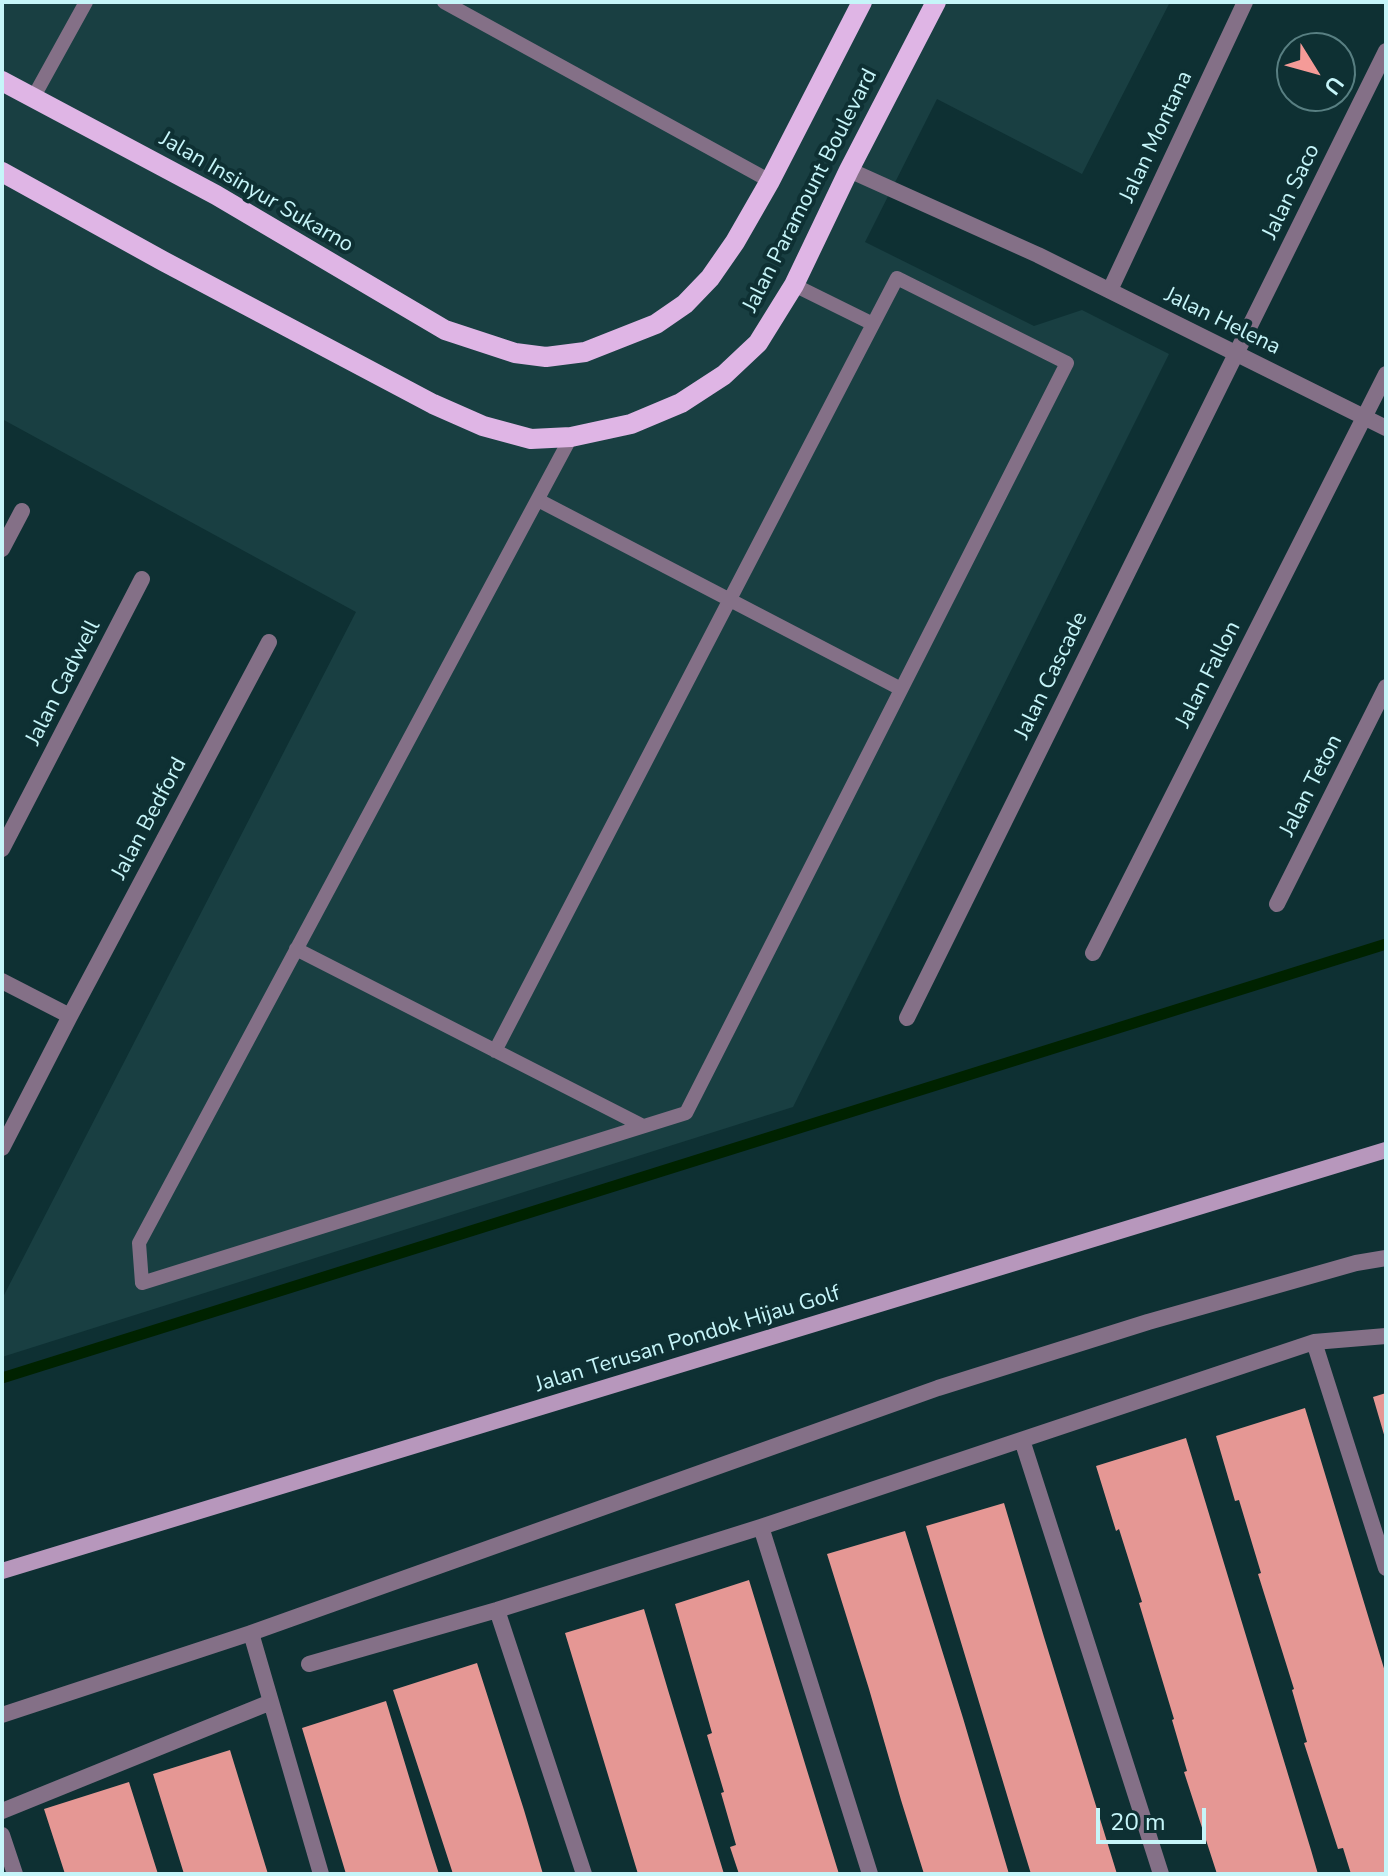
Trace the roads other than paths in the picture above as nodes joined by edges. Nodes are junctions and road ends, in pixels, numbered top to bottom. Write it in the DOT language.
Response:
graph roads {
  1 [pos="86,2"];
  2 [pos="444,2"];
  3 [pos="862,2"];
  4 [pos="936,2"];
  5 [pos="1245,2"];
  6 [pos="1386,51"];
  7 [pos="2,81"];
  8 [pos="33,98"];
  9 [pos="849,170"];
  10 [pos="2,172"];
  11 [pos="770,181"];
  12 [pos="794,285"];
  13 [pos="1110,290"];
  14 [pos="873,324"];
  15 [pos="487,345"];
  16 [pos="1236,353"];
  17 [pos="1386,374"];
  18 [pos="1364,417"];
  19 [pos="1386,428"];
  20 [pos="571,437"];
  21 [pos="538,500"];
  22 [pos="22,511"];
  23 [pos="2,549"];
  24 [pos="142,579"];
  25 [pos="730,600"];
  26 [pos="269,642"];
  27 [pos="1386,687"];
  28 [pos="901,689"];
  29 [pos="2,849"];
  30 [pos="1277,904"];
  31 [pos="296,949"];
  32 [pos="1093,953"];
  33 [pos="2,981"];
  34 [pos="70,1016"];
  35 [pos="907,1018"];
  36 [pos="495,1051"];
  37 [pos="643,1126"];
  38 [pos="2,1148"];
  39 [pos="1386,1150"];
  40 [pos="1386,1258"];
  41 [pos="1386,1336"];
  42 [pos="1314,1342"];
  43 [pos="1022,1440"];
  44 [pos="761,1527"];
  45 [pos="1386,1568"];
  46 [pos="2,1571"];
  47 [pos="497,1610"];
  48 [pos="251,1633"];
  49 [pos="309,1664"];
  50 [pos="271,1702"];
  51 [pos="2,1715"];
  52 [pos="2,1811"];
  53 [pos="2,1835"];
  54 [pos="15,1874"];
  55 [pos="321,1874"];
  56 [pos="584,1874"];
  57 [pos="870,1874"];
  58 [pos="1161,1874"];
  1 -- 8 [label="lane"];
  2 -- 11 [label="lane"];
  3 -- 11 [label="main road, Jalan Paramount Boulevard"];
  4 -- 9 [label="main road, Jalan Paramount Boulevard"];
  5 -- 13 [label="street, Jalan Montana"];
  6 -- 16 [label="street, Jalan Saco"];
  7 -- 8 [label="main road, Jalan Insinyur Sukarno"];
  8 -- 15 [label="main road, Jalan Insinyur Sukarno"];
  9 -- 12 [label="main road, Jalan Paramount Boulevard"];
  9 -- 13 [label="street, Jalan Helena"];
  10 -- 20 [label="main road, Jalan Paramount Boulevard"];
  11 -- 15 [label="main road, Jalan Paramount Boulevard"];
  12 -- 14 [label="lane"];
  12 -- 20 [label="main road, Jalan Paramount Boulevard"];
  13 -- 16 [label="street, Jalan Helena"];
  14 -- 25 [label="lane"];
  14 -- 28 [label="lane"];
  16 -- 18 [label="street, Jalan Helena"];
  16 -- 35 [label="street, Jalan Cascade"];
  17 -- 18 [label="street, Jalan Fallon"];
  18 -- 19 [label="street, Jalan Helena"];
  18 -- 32 [label="street, Jalan Fallon"];
  20 -- 21 [label="lane"];
  21 -- 25 [label="lane"];
  21 -- 31 [label="lane"];
  22 -- 23 [label="street"];
  24 -- 29 [label="street, Jalan Cadwell"];
  25 -- 28 [label="lane"];
  25 -- 36 [label="lane"];
  26 -- 34 [label="street, Jalan Bedford"];
  27 -- 30 [label="street, Jalan Teton"];
  28 -- 37 [label="lane"];
  31 -- 36 [label="lane"];
  31 -- 37 [label="lane"];
  33 -- 34 [label="street"];
  34 -- 38 [label="street, Jalan Bedford"];
  36 -- 37 [label="lane"];
  39 -- 46 [label="main road, Jalan Terusan Pondok Hijau Golf"];
  40 -- 48 [label="street"];
  41 -- 42 [label="street"];
  42 -- 43 [label="street"];
  42 -- 45 [label="street"];
  43 -- 44 [label="street"];
  43 -- 58 [label="street"];
  44 -- 47 [label="street"];
  44 -- 57 [label="street"];
  47 -- 49 [label="street"];
  47 -- 56 [label="street"];
  48 -- 50 [label="street"];
  48 -- 51 [label="street"];
  50 -- 52 [label="street"];
  50 -- 55 [label="street"];
  53 -- 54 [label="street"];
}
